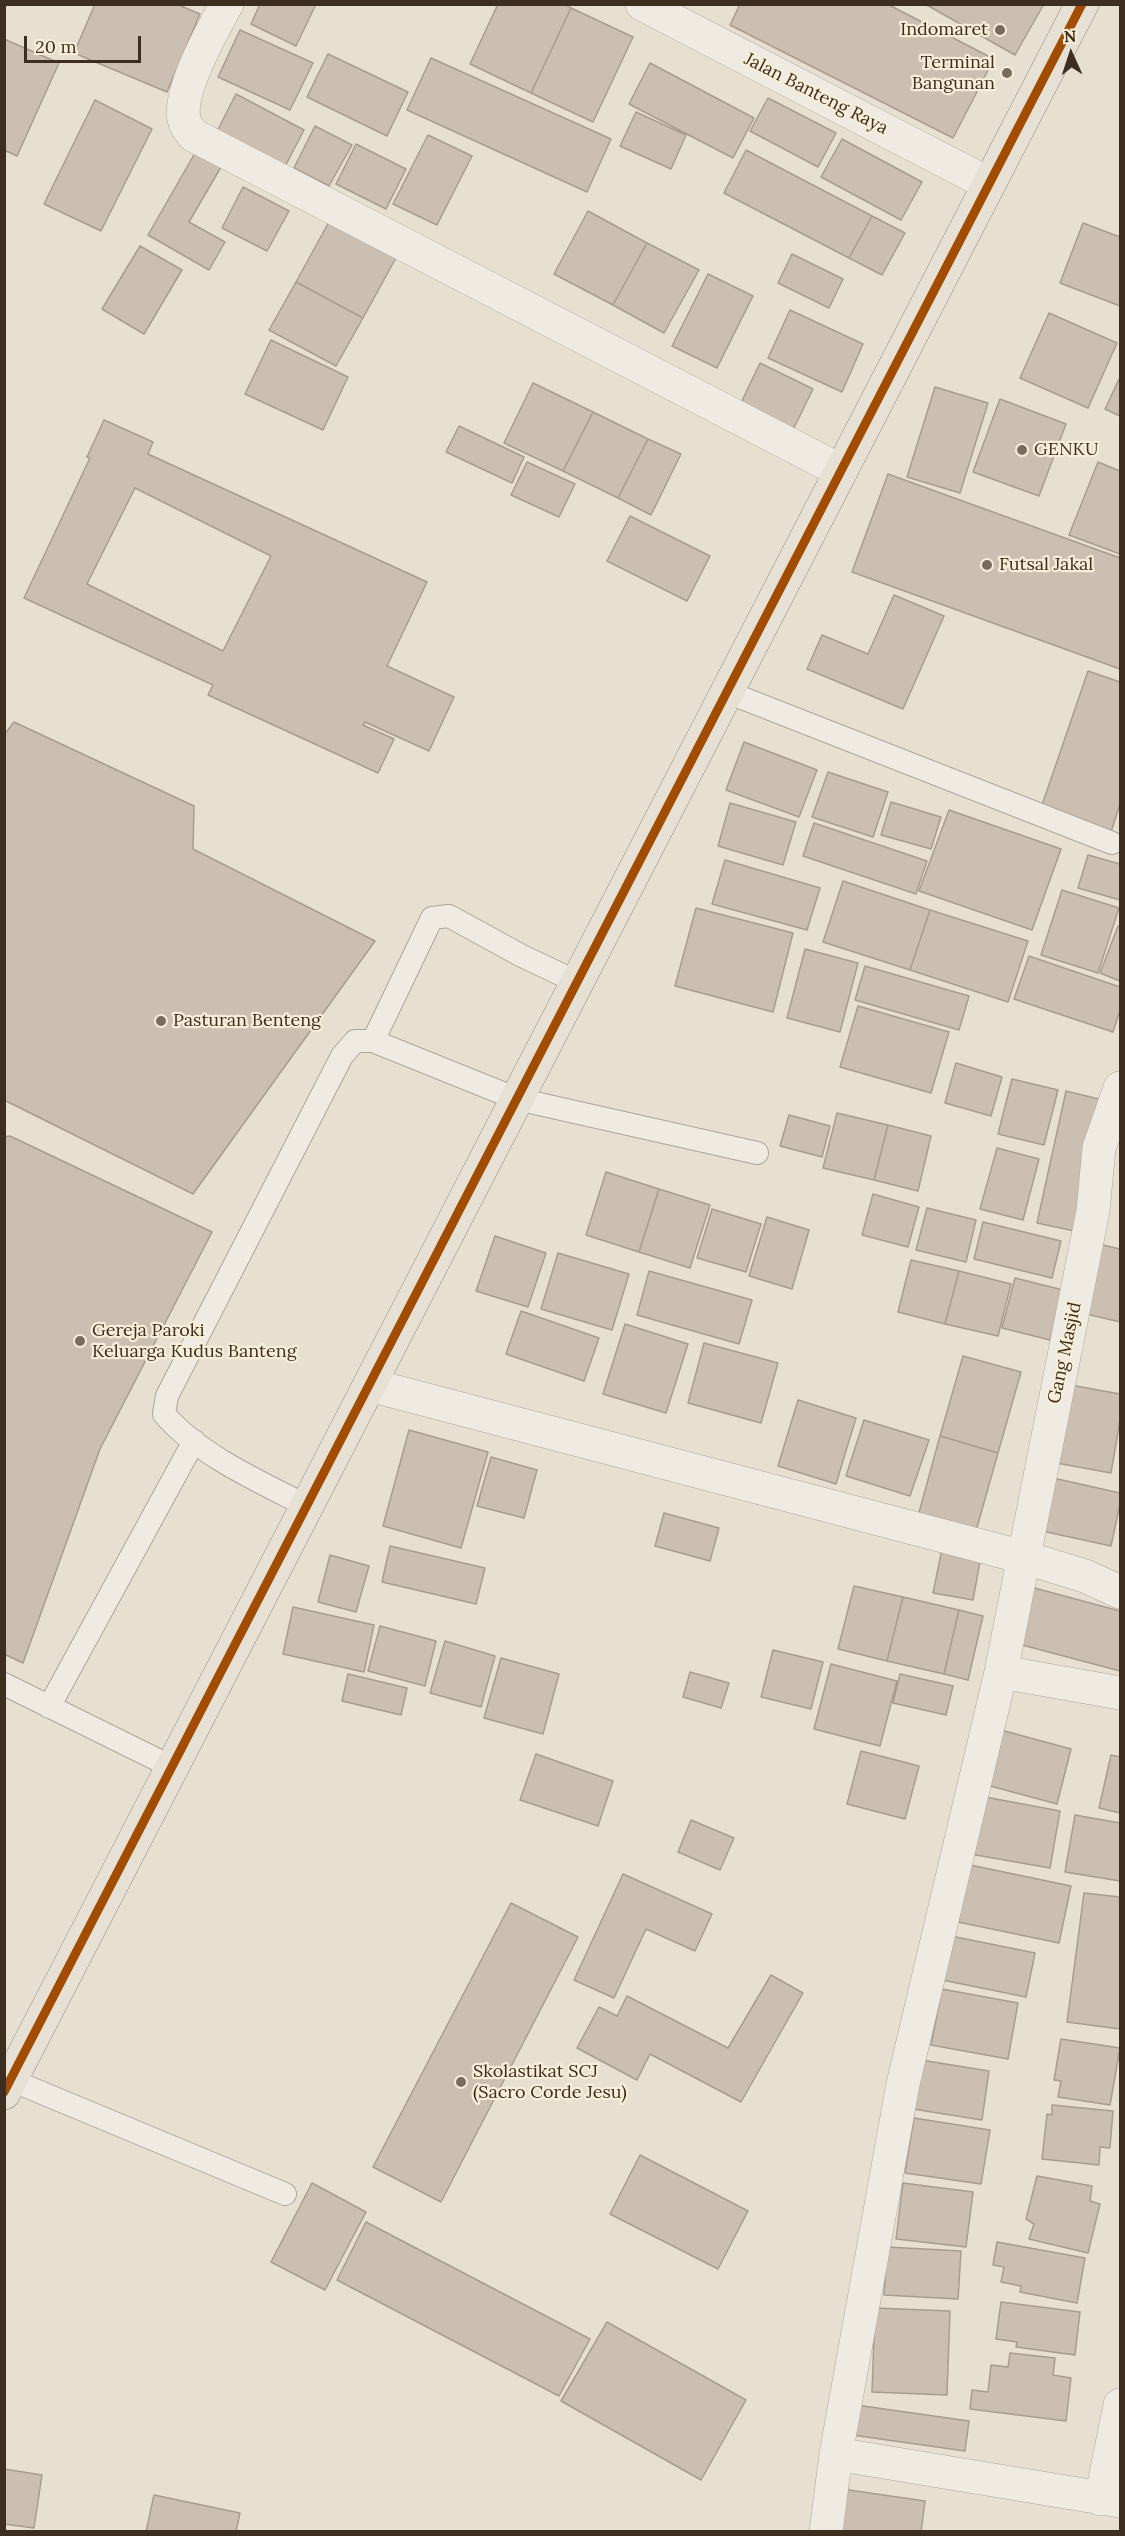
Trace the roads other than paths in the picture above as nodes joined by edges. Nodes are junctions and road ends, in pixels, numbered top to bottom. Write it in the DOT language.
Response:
graph roads {
  1 [pos="227,4"];
  2 [pos="642,4"];
  3 [pos="1082,4"];
  4 [pos="989,184"];
  5 [pos="841,471"];
  6 [pos="727,692"];
  7 [pos="1112,843"];
  8 [pos="577,982"];
  9 [pos="373,1041"];
  10 [pos="1120,1089"];
  11 [pos="517,1099"];
  12 [pos="757,1153"];
  13 [pos="1110,1153"];
  14 [pos="370,1385"];
  15 [pos="194,1441"];
  16 [pos="307,1506"];
  17 [pos="1023,1557"];
  18 [pos="1120,1592"];
  19 [pos="1001,1672"];
  20 [pos="4,1683"];
  21 [pos="1120,1694"];
  22 [pos="49,1707"];
  23 [pos="172,1767"];
  24 [pos="8,2086"];
  25 [pos="285,2194"];
  26 [pos="1120,2405"];
  27 [pos="836,2454"];
  28 [pos="1111,2500"];
  29 [pos="826,2532"];
  1 -- 5 [label="street"];
  2 -- 4 [label="street, Jalan Banteng Raya"];
  3 -- 4 [label="main road"];
  4 -- 5 [label="main road"];
  5 -- 6 [label="main road"];
  6 -- 7 [label="lane"];
  6 -- 8 [label="main road"];
  8 -- 9 [label="lane"];
  8 -- 11 [label="main road"];
  9 -- 11 [label="lane"];
  9 -- 15 [label="lane"];
  10 -- 13 [label="street, Gang Masjid"];
  11 -- 12 [label="lane"];
  11 -- 14 [label="main road"];
  13 -- 17 [label="street, Gang Masjid"];
  14 -- 16 [label="main road"];
  14 -- 17 [label="street"];
  15 -- 16 [label="lane"];
  15 -- 22 [label="lane"];
  16 -- 23 [label="main road"];
  17 -- 18 [label="street"];
  17 -- 19 [label="street, Gang Masjid"];
  19 -- 21 [label="street"];
  19 -- 27 [label="street, Gang Masjid"];
  20 -- 22 [label="lane"];
  22 -- 23 [label="lane"];
  23 -- 24 [label="main road"];
  24 -- 25 [label="lane"];
  26 -- 28 [label="street"];
  27 -- 28 [label="street"];
  27 -- 29 [label="street, Gang Masjid"];
}
